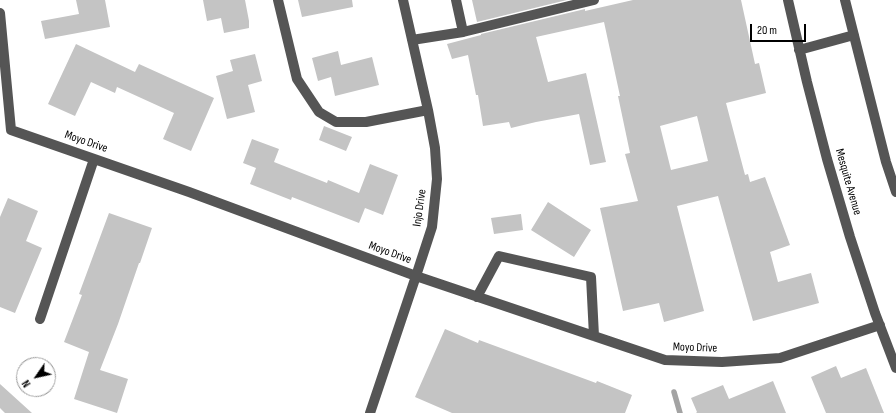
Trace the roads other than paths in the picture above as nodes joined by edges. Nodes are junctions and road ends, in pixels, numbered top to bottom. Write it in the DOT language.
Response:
graph roads {
  1 [pos="278,0"];
  2 [pos="403,0"];
  3 [pos="456,0"];
  4 [pos="594,0"];
  5 [pos="788,0"];
  6 [pos="845,0"];
  7 [pos="0,13"];
  8 [pos="463,32"];
  9 [pos="854,35"];
  10 [pos="412,40"];
  11 [pos="799,50"];
  12 [pos="428,110"];
  13 [pos="94,159"];
  14 [pos="896,192"];
  15 [pos="416,276"];
  16 [pos="477,297"];
  17 [pos="40,319"];
  18 [pos="880,325"];
  19 [pos="594,336"];
  20 [pos="896,368"];
  21 [pos="370,413"];
  1 -- 12 [label="street"];
  2 -- 10 [label="street, Injo Drive"];
  3 -- 8 [label="street"];
  4 -- 8 [label="street"];
  5 -- 11 [label="street, Mesquite Avenue"];
  6 -- 9 [label="street"];
  7 -- 13 [label="street, Moyo Drive"];
  8 -- 10 [label="street"];
  9 -- 11 [label="street"];
  9 -- 14 [label="street"];
  10 -- 12 [label="street, Injo Drive"];
  11 -- 18 [label="street, Mesquite Avenue"];
  12 -- 15 [label="street, Injo Drive"];
  13 -- 15 [label="street, Moyo Drive"];
  13 -- 17 [label="street"];
  15 -- 16 [label="street, Moyo Drive"];
  15 -- 21 [label="street, Injo Drive"];
  16 -- 19 [label="street, Moyo Drive"];
  16 -- 19 [label="street"];
  18 -- 19 [label="street, Moyo Drive"];
  18 -- 20 [label="street, Mesquite Avenue"];
}
